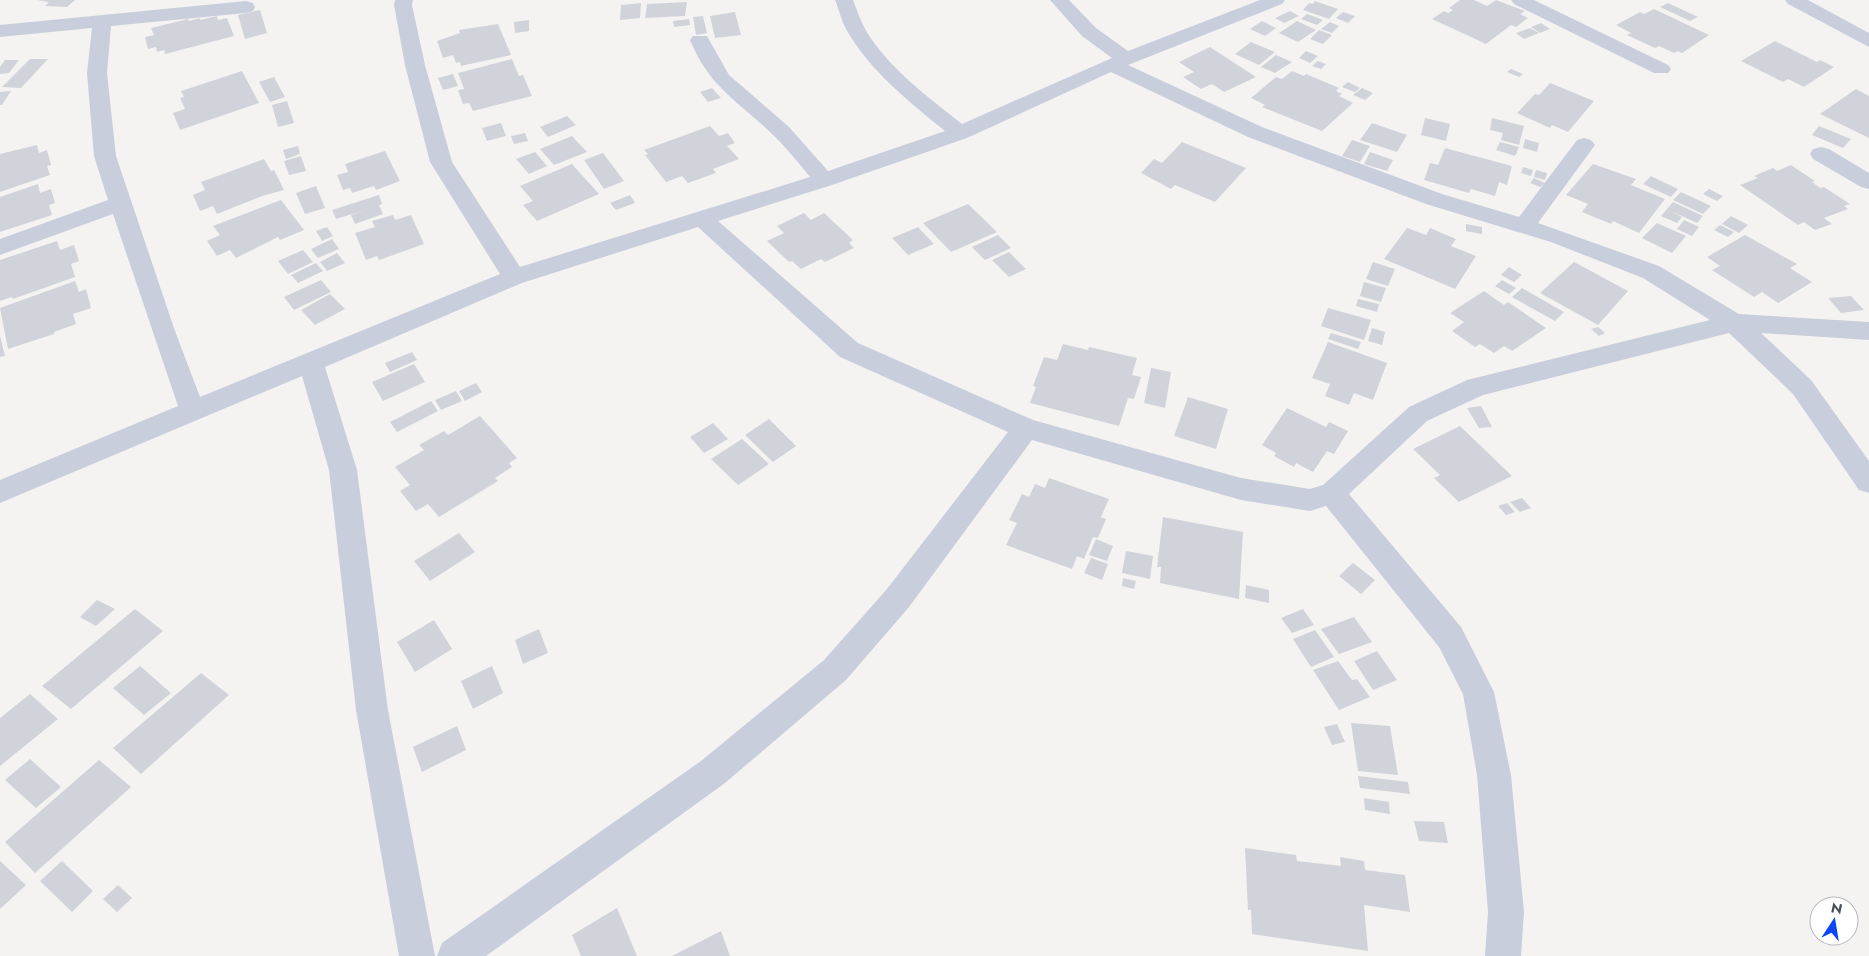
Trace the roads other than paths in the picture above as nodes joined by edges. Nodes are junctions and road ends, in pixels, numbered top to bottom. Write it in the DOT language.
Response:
graph roads {
  1 [pos="404,0"];
  2 [pos="844,0"];
  3 [pos="1059,0"];
  4 [pos="1276,0"];
  5 [pos="1520,0"];
  6 [pos="1794,0"];
  7 [pos="246,7"];
  8 [pos="102,21"];
  9 [pos="0,31"];
  10 [pos="700,40"];
  11 [pos="1869,41"];
  12 [pos="1119,62"];
  13 [pos="1661,69"];
  14 [pos="960,133"];
  15 [pos="1584,146"];
  16 [pos="1822,154"];
  17 [pos="824,180"];
  18 [pos="1869,182"];
  19 [pos="121,203"];
  20 [pos="702,218"];
  21 [pos="1524,226"];
  22 [pos="0,248"];
  23 [pos="514,277"];
  24 [pos="1734,323"];
  25 [pos="1869,331"];
  26 [pos="311,363"];
  27 [pos="193,412"];
  28 [pos="1026,428"];
  29 [pos="1869,482"];
  30 [pos="0,492"];
  31 [pos="1332,493"];
  32 [pos="417,956"];
  33 [pos="455,956"];
  34 [pos="1503,956"];
  1 -- 23 [label="street"];
  2 -- 14 [label="street"];
  3 -- 12 [label="street"];
  4 -- 12 [label="street"];
  5 -- 13 [label="street"];
  6 -- 11 [label="street"];
  7 -- 8 [label="street"];
  8 -- 9 [label="street"];
  8 -- 19 [label="street"];
  10 -- 17 [label="street"];
  12 -- 14 [label="street"];
  12 -- 21 [label="street"];
  14 -- 17 [label="street"];
  15 -- 21 [label="street"];
  16 -- 18 [label="street"];
  17 -- 20 [label="street"];
  19 -- 22 [label="street"];
  19 -- 27 [label="street"];
  20 -- 23 [label="street"];
  20 -- 28 [label="street"];
  21 -- 24 [label="street"];
  23 -- 26 [label="street"];
  24 -- 25 [label="street"];
  24 -- 29 [label="street"];
  24 -- 31 [label="street"];
  26 -- 27 [label="street"];
  26 -- 32 [label="street"];
  27 -- 30 [label="street"];
  28 -- 31 [label="street"];
  28 -- 33 [label="street"];
  31 -- 34 [label="street"];
}
